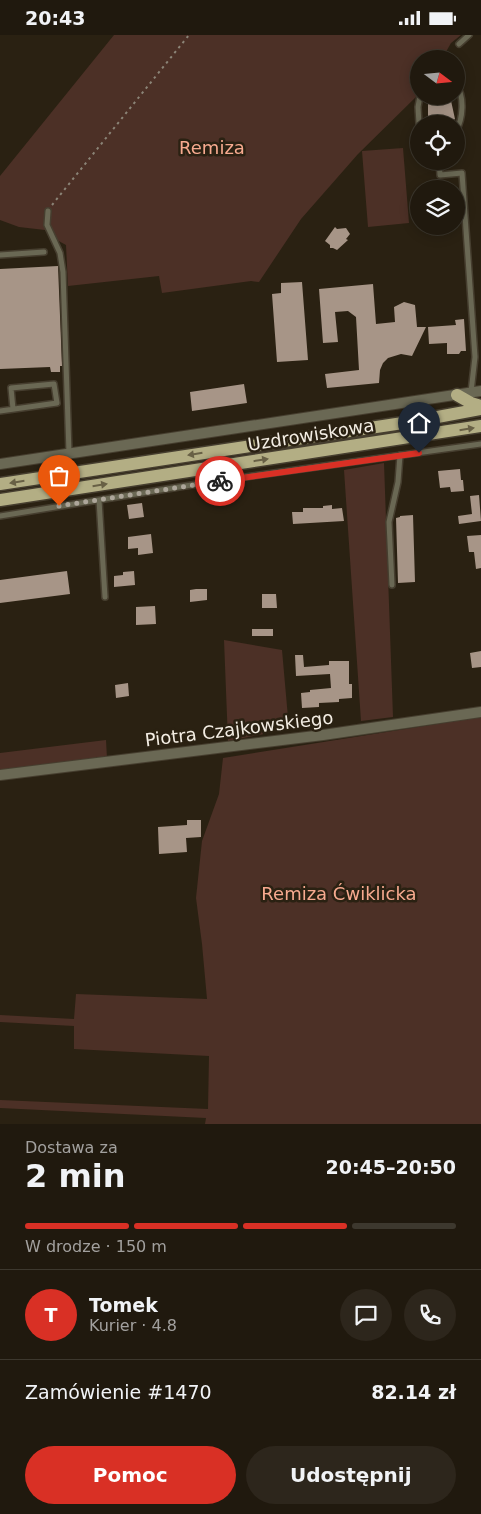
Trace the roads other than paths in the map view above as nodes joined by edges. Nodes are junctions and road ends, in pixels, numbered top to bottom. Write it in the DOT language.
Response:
graph roads {
  1 [pos="469,35"];
  2 [pos="459,44"];
  3 [pos="440,170"];
  4 [pos="48,211"];
  5 [pos="44,252"];
  6 [pos="0,255"];
  7 [pos="476,392"];
  8 [pos="457,395"];
  9 [pos="481,408"];
  10 [pos="13,409"];
  11 [pos="0,411"];
  12 [pos="481,426"];
  13 [pos="481,444"];
  14 [pos="69,454"];
  15 [pos="400,455"];
  16 [pos="0,465"];
  17 [pos="0,484"];
  18 [pos="0,500"];
  19 [pos="99,500"];
  20 [pos="0,516"];
  21 [pos="392,585"];
  22 [pos="104,597"];
  23 [pos="481,712"];
  24 [pos="0,775"];
  1 -- 2 [label="lane"];
  3 -- 7 [label="lane"];
  4 -- 14 [label="lane"];
  5 -- 6 [label="lane"];
  7 -- 8 [label="street"];
  8 -- 9 [label="main road"];
  8 -- 14 [label="street"];
  9 -- 17 [label="main road, Uzdrowiskowa, one-way"];
  10 -- 10 [label="lane"];
  10 -- 11 [label="lane"];
  18 -- 12 [label="main road, Uzdrowiskowa, one-way"];
  13 -- 15 [label="lane"];
  14 -- 16 [label="street"];
  15 -- 19 [label="lane"];
  15 -- 21 [label="lane"];
  19 -- 20 [label="lane"];
  19 -- 22 [label="lane"];
  23 -- 24 [label="street, Piotra Czajkowskiego"];
}
